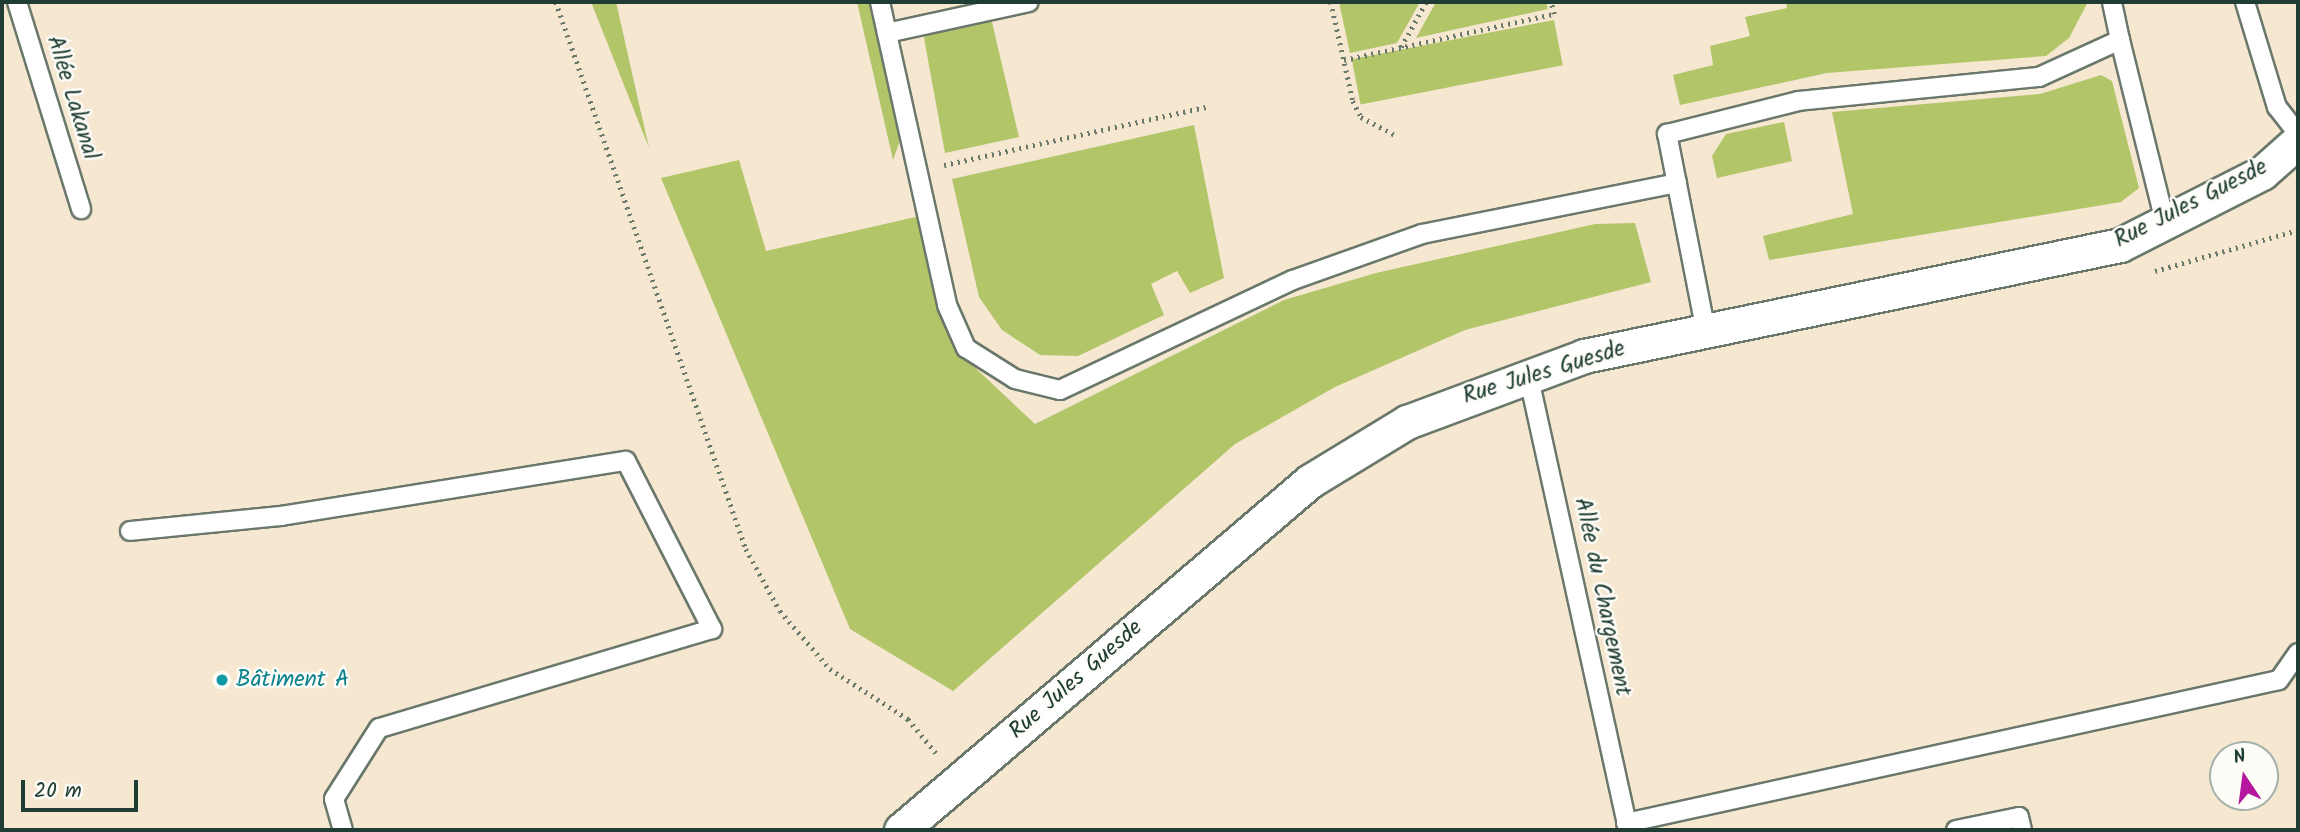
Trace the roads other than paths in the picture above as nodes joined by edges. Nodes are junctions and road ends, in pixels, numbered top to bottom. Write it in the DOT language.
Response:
graph roads {
  1 [pos="17,2"];
  2 [pos="880,2"];
  3 [pos="1029,2"];
  4 [pos="2112,2"];
  5 [pos="2245,2"];
  6 [pos="887,33"];
  7 [pos="2120,40"];
  8 [pos="2298,134"];
  9 [pos="2298,141"];
  10 [pos="1677,183"];
  11 [pos="81,209"];
  12 [pos="2165,222"];
  13 [pos="1705,327"];
  14 [pos="1528,374"];
  15 [pos="130,531"];
  16 [pos="2298,653"];
  17 [pos="1627,827"];
  18 [pos="343,830"];
  19 [pos="901,830"];
  20 [pos="1956,830"];
  21 [pos="2022,830"];
  1 -- 11 [label="lane, Allée Lakanal"];
  2 -- 6 [label="lane"];
  3 -- 6 [label="lane"];
  4 -- 7 [label="lane"];
  5 -- 8 [label="lane"];
  6 -- 10 [label="lane"];
  7 -- 10 [label="lane"];
  7 -- 12 [label="lane"];
  9 -- 12 [label="street, Rue Jules Guesde"];
  10 -- 13 [label="lane"];
  12 -- 13 [label="street, Rue Jules Guesde"];
  13 -- 14 [label="street, Rue Jules Guesde"];
  14 -- 17 [label="lane, Allée du Chargement"];
  14 -- 19 [label="street, Rue Jules Guesde"];
  15 -- 18 [label="lane"];
  16 -- 17 [label="lane"];
  20 -- 21 [label="lane"];
}
